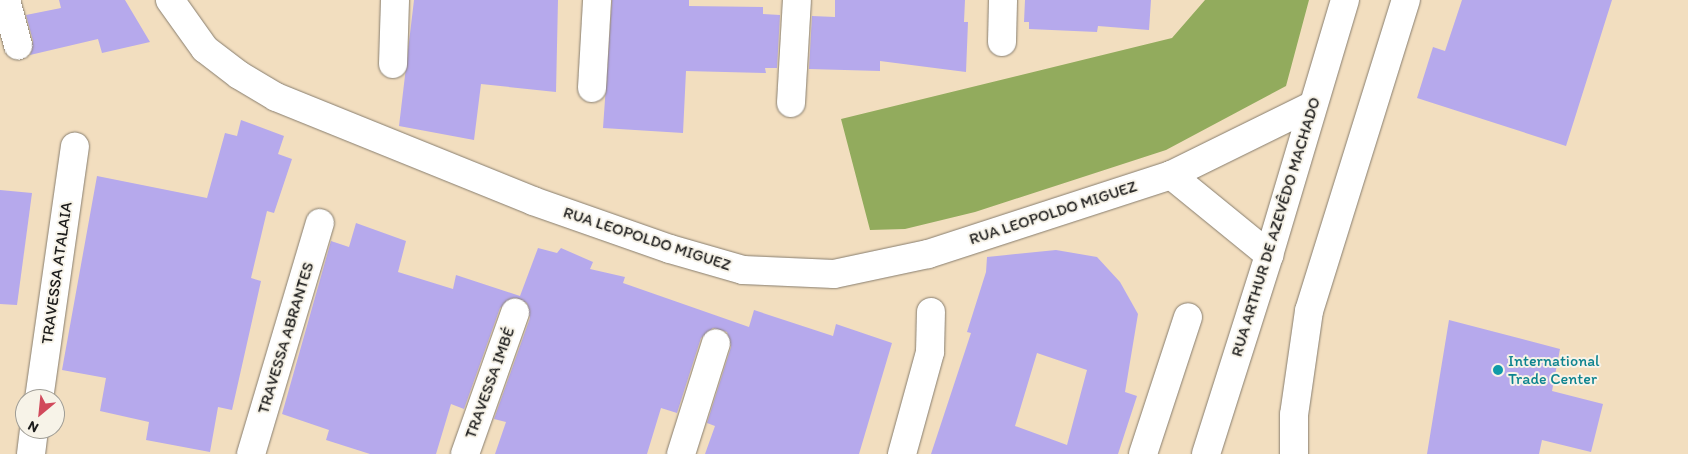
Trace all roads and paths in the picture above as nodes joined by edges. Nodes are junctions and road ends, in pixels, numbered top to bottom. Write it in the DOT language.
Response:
graph roads {
  1 [pos="6,0"];
  2 [pos="170,0"];
  3 [pos="394,0"];
  4 [pos="597,0"];
  5 [pos="797,0"];
  6 [pos="1003,0"];
  7 [pos="1345,0"];
  8 [pos="1406,0"];
  9 [pos="1002,42"];
  10 [pos="18,45"];
  11 [pos="393,64"];
  12 [pos="592,88"];
  13 [pos="791,103"];
  14 [pos="1313,105"];
  15 [pos="75,147"];
  16 [pos="1171,175"];
  17 [pos="320,223"];
  18 [pos="1269,255"];
  19 [pos="931,312"];
  20 [pos="515,313"];
  21 [pos="1188,317"];
  22 [pos="716,343"];
  23 [pos="40,389"];
  24 [pos="33,439"];
  25 [pos="31,454"];
  26 [pos="251,454"];
  27 [pos="465,454"];
  28 [pos="681,454"];
  29 [pos="902,454"];
  30 [pos="1144,454"];
  31 [pos="1206,454"];
  32 [pos="1294,454"];
  1 -- 10 [label="street"];
  2 -- 16 [label="street, RUA LEOPOLDO MIGUEZ"];
  3 -- 11 [label="street"];
  4 -- 12 [label="street"];
  5 -- 13 [label="street"];
  6 -- 9 [label="street"];
  7 -- 14 [label="street, RUA ARTHUR DE AZEVÊDO MACHADO"];
  8 -- 32 [label="street"];
  14 -- 16 [label="street, RUA LEOPOLDO MIGUEZ"];
  14 -- 18 [label="street, RUA ARTHUR DE AZEVÊDO MACHADO"];
  15 -- 23 [label="street, TRAVESSA ATALAIA"];
  16 -- 18 [label="street"];
  17 -- 26 [label="street, TRAVESSA ABRANTES"];
  18 -- 31 [label="street, RUA ARTHUR DE AZEVÊDO MACHADO"];
  19 -- 29 [label="street"];
  20 -- 27 [label="street, TRAVESSA IMBÉ"];
  21 -- 30 [label="street"];
  22 -- 28 [label="street"];
  24 -- 25 [label="street"];
}
